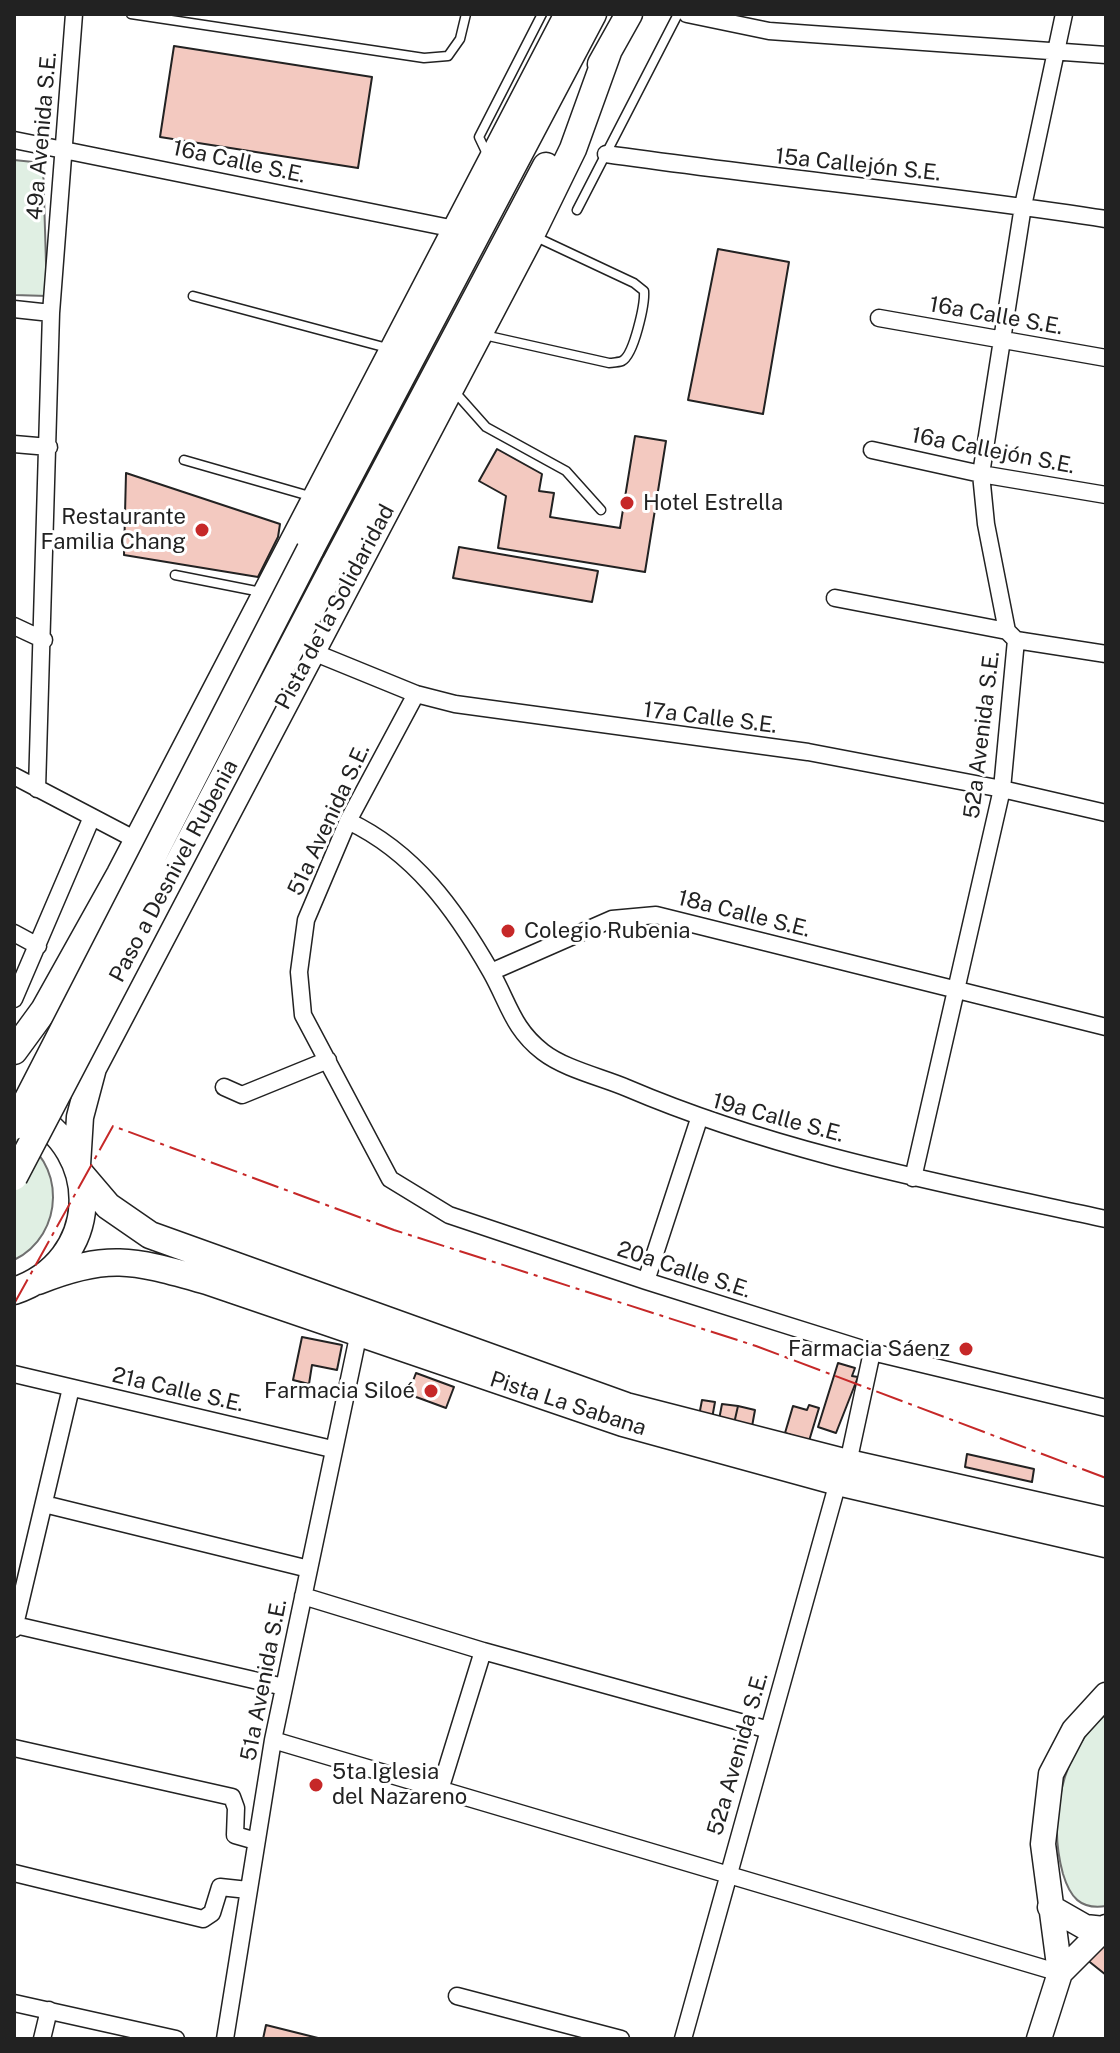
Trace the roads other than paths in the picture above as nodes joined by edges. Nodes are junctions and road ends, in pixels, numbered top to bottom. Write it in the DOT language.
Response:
graph roads {
  1 [pos="74,14"];
  2 [pos="131,14"];
  3 [pos="466,14"];
  4 [pos="542,14"];
  5 [pos="568,14"];
  6 [pos="593,14"];
  7 [pos="629,14"];
  8 [pos="678,14"];
  9 [pos="687,14"];
  10 [pos="1064,14"];
  11 [pos="608,52"];
  12 [pos="1057,53"];
  13 [pos="1106,55"];
  14 [pos="14,140"];
  15 [pos="62,147"];
  16 [pos="606,154"];
  17 [pos="491,163"];
  18 [pos="1023,206"];
  19 [pos="577,210"];
  20 [pos="1106,219"];
  21 [pos="455,229"];
  22 [pos="531,235"];
  23 [pos="193,296"];
  24 [pos="14,309"];
  25 [pos="51,313"];
  26 [pos="879,318"];
  27 [pos="479,334"];
  28 [pos="1001,339"];
  29 [pos="391,349"];
  30 [pos="1106,358"];
  31 [pos="451,387"];
  32 [pos="14,444"];
  33 [pos="49,447"];
  34 [pos="872,450"];
  35 [pos="184,460"];
  36 [pos="981,474"];
  37 [pos="1106,495"];
  38 [pos="314,497"];
  39 [pos="601,510"];
  40 [pos="334,566"];
  41 [pos="175,575"];
  42 [pos="266,593"];
  43 [pos="835,598"];
  44 [pos="14,626"];
  45 [pos="1011,636"];
  46 [pos="44,640"];
  47 [pos="313,652"];
  48 [pos="1106,654"];
  49 [pos="416,694"];
  50 [pos="14,776"];
  51 [pos="37,789"];
  52 [pos="1002,789"];
  53 [pos="1106,813"];
  54 [pos="92,817"];
  55 [pos="348,821"];
  56 [pos="138,841"];
  57 [pos="14,933"];
  58 [pos="38,946"];
  59 [pos="491,972"];
  60 [pos="956,992"];
  61 [pos="14,999"];
  62 [pos="1106,1027"];
  63 [pos="14,1051"];
  64 [pos="328,1060"];
  65 [pos="224,1087"];
  66 [pos="14,1107"];
  67 [pos="699,1119"];
  68 [pos="14,1126"];
  69 [pos="78,1168"];
  70 [pos="14,1177"];
  71 [pos="913,1178"];
  72 [pos="1106,1219"];
  73 [pos="646,1281"];
  74 [pos="24,1288"];
  75 [pos="359,1332"];
  76 [pos="872,1352"];
  77 [pos="14,1374"];
  78 [pos="71,1388"];
  79 [pos="1106,1408"];
  80 [pos="332,1449"];
  81 [pos="843,1473"];
  82 [pos="44,1504"];
  83 [pos="1106,1521"];
  84 [pos="1106,1544"];
  85 [pos="309,1569"];
  86 [pos="303,1596"];
  87 [pos="14,1627"];
  88 [pos="483,1651"];
  89 [pos="284,1687"];
  90 [pos="1106,1695"];
  91 [pos="769,1730"];
  92 [pos="273,1740"];
  93 [pos="14,1748"];
  94 [pos="440,1790"];
  95 [pos="256,1841"];
  96 [pos="14,1873"];
  97 [pos="727,1875"];
  98 [pos="248,1890"];
  99 [pos="1050,1907"];
  100 [pos="1105,1928"];
  101 [pos="1060,1973"];
  102 [pos="457,1996"];
  103 [pos="14,2003"];
  104 [pos="49,2010"];
  105 [pos="42,2039"];
  106 [pos="176,2039"];
  107 [pos="225,2039"];
  108 [pos="621,2039"];
  109 [pos="683,2039"];
  110 [pos="1039,2039"];
  1 -- 15 [label="street, 49a Avenida S.E."];
  2 -- 3 [label="lane"];
  4 -- 17 [label="lane"];
  5 -- 17 [label="main road"];
  6 -- 68 [label="main road, Paso a Desnivel Rubenia, bridge"];
  7 -- 11 [label="main road, Pista de la Solidaridad"];
  8 -- 16 [label="lane"];
  9 -- 12 [label="street"];
  10 -- 12 [label="street, 52a Avenida S.E."];
  11 -- 22 [label="main road, Pista de la Solidaridad"];
  11 -- 40 [label="main road, Pista de la Solidaridad"];
  12 -- 13 [label="street"];
  12 -- 18 [label="street, 52a Avenida S.E."];
  14 -- 15 [label="street, 16a Calle S.E."];
  15 -- 21 [label="street, 16a Calle S.E."];
  15 -- 25 [label="street, 49a Avenida S.E."];
  16 -- 18 [label="street, 15a Callejón S.E."];
  16 -- 19 [label="lane"];
  17 -- 21 [label="main road"];
  18 -- 20 [label="street, 15a Callejón S.E."];
  18 -- 28 [label="street, 52a Avenida S.E."];
  21 -- 29 [label="main road"];
  22 -- 27 [label="main road, Pista de la Solidaridad"];
  22 -- 27 [label="lane"];
  23 -- 29 [label="lane"];
  24 -- 25 [label="street"];
  25 -- 33 [label="street, 49a Avenida S.E."];
  26 -- 28 [label="street, 16a Calle S.E."];
  27 -- 31 [label="main road, Pista de la Solidaridad"];
  28 -- 30 [label="street, 16a Calle S.E."];
  28 -- 36 [label="street, 52a Avenida S.E."];
  29 -- 38 [label="main road"];
  31 -- 39 [label="lane"];
  31 -- 47 [label="main road, Pista de la Solidaridad"];
  32 -- 33 [label="street"];
  33 -- 46 [label="street, 49a Avenida S.E."];
  34 -- 36 [label="street, 16a Callejón S.E."];
  35 -- 38 [label="lane"];
  36 -- 37 [label="street, 16a Callejón S.E."];
  36 -- 45 [label="street, 52a Avenida S.E."];
  38 -- 42 [label="main road"];
  40 -- 70 [label="main road, Paso a Desnivel Rubenia, bridge"];
  41 -- 42 [label="lane"];
  42 -- 56 [label="main road"];
  43 -- 45 [label="street"];
  44 -- 46 [label="street"];
  45 -- 48 [label="street"];
  45 -- 52 [label="street, 52a Avenida S.E."];
  46 -- 51 [label="street, 49a Avenida S.E."];
  47 -- 49 [label="street, 17a Calle S.E."];
  47 -- 69 [label="main road, Pista de la Solidaridad"];
  49 -- 52 [label="street, 17a Calle S.E."];
  49 -- 55 [label="street, 51a Avenida S.E."];
  50 -- 51 [label="street"];
  51 -- 54 [label="street"];
  52 -- 53 [label="street, 17a Calle S.E."];
  52 -- 60 [label="street, 52a Avenida S.E."];
  54 -- 56 [label="street"];
  54 -- 58 [label="street"];
  55 -- 59 [label="street"];
  55 -- 64 [label="street, 51a Avenida S.E."];
  56 -- 63 [label="main road"];
  57 -- 58 [label="street"];
  58 -- 61 [label="street"];
  59 -- 60 [label="street, 18a Calle S.E."];
  59 -- 67 [label="street, 19a Calle S.E."];
  60 -- 62 [label="street, 18a Calle S.E."];
  60 -- 71 [label="street, 52a Avenida S.E."];
  64 -- 65 [label="street"];
  64 -- 73 [label="street, 20a Calle S.E."];
  66 -- 69 [label="main road, Pista La Sabana"];
  67 -- 71 [label="street, 19a Calle S.E."];
  67 -- 73 [label="street"];
  69 -- 74 [label="main road, Pista de la Solidaridad"];
  69 -- 81 [label="main road, Pista La Sabana"];
  71 -- 72 [label="street, 19a Calle S.E."];
  73 -- 76 [label="street, 20a Calle S.E."];
  74 -- 75 [label="main road, Pista La Sabana"];
  75 -- 80 [label="street, 51a Avenida S.E."];
  75 -- 81 [label="main road, Pista La Sabana"];
  76 -- 79 [label="street, 20a Calle S.E."];
  76 -- 81 [label="street, 52a Avenida S.E."];
  77 -- 78 [label="street, 21a Calle S.E."];
  78 -- 80 [label="street, 21a Calle S.E."];
  78 -- 82 [label="street"];
  80 -- 85 [label="street, 51a Avenida S.E."];
  81 -- 83 [label="main road, Pista La Sabana"];
  81 -- 84 [label="main road, Pista La Sabana"];
  81 -- 91 [label="street, 52a Avenida S.E."];
  82 -- 85 [label="street"];
  82 -- 87 [label="street"];
  85 -- 86 [label="street, 51a Avenida S.E."];
  86 -- 88 [label="street"];
  86 -- 89 [label="street, 51a Avenida S.E."];
  87 -- 89 [label="street"];
  88 -- 91 [label="street"];
  88 -- 94 [label="street"];
  89 -- 92 [label="street, 51a Avenida S.E."];
  90 -- 99 [label="street"];
  91 -- 97 [label="street, 52a Avenida S.E."];
  92 -- 94 [label="street"];
  92 -- 95 [label="street, 51a Avenida S.E."];
  93 -- 95 [label="street"];
  94 -- 97 [label="street"];
  95 -- 98 [label="street, 51a Avenida S.E."];
  96 -- 98 [label="street"];
  97 -- 101 [label="street"];
  97 -- 109 [label="street, 52a Avenida S.E."];
  98 -- 107 [label="street, 51a Avenida S.E."];
  99 -- 100 [label="street"];
  99 -- 101 [label="street"];
  100 -- 101 [label="street"];
  101 -- 110 [label="street"];
  102 -- 108 [label="street"];
  103 -- 104 [label="street"];
  104 -- 105 [label="street"];
  104 -- 106 [label="street"];
}
